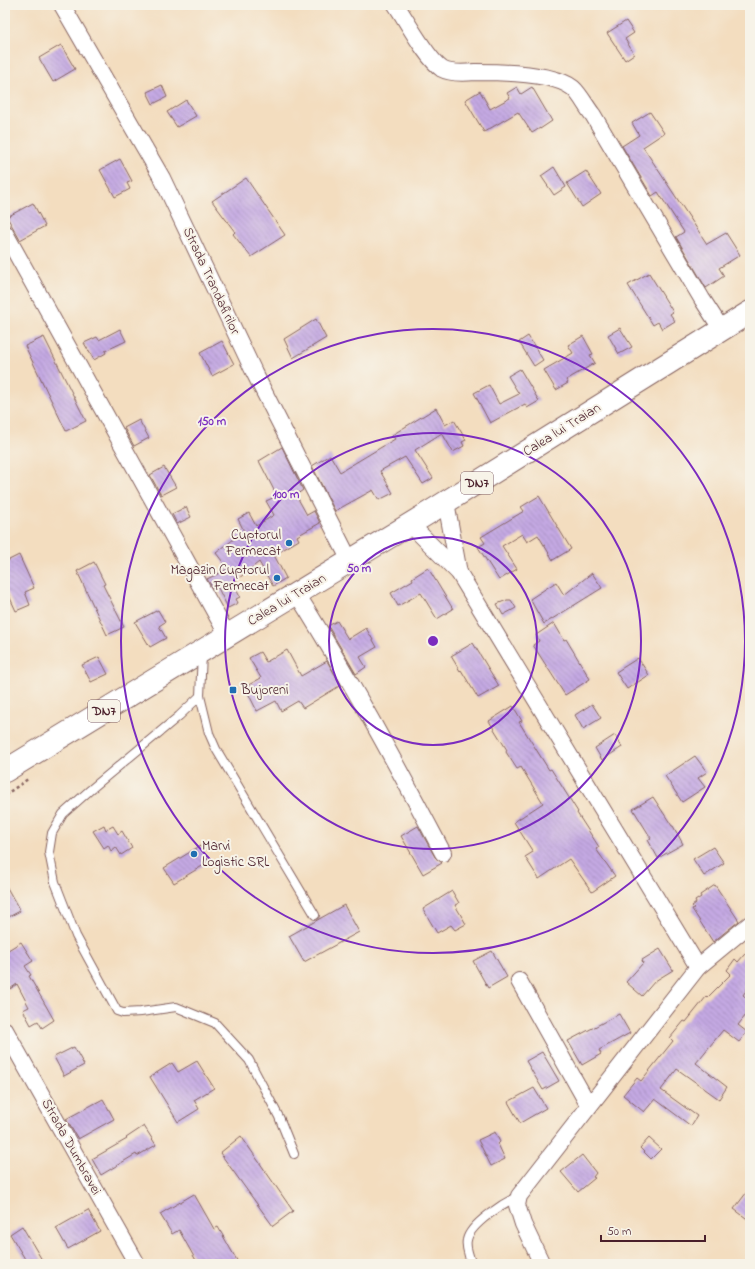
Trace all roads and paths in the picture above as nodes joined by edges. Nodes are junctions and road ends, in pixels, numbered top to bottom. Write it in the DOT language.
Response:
graph roads {
  1 [pos="62,5"];
  2 [pos="396,5"];
  3 [pos="5,233"];
  4 [pos="750,312"];
  5 [pos="722,330"];
  6 [pos="446,502"];
  7 [pos="410,524"];
  8 [pos="350,561"];
  9 [pos="459,573"];
  10 [pos="297,594"];
  11 [pos="228,636"];
  12 [pos="202,652"];
  13 [pos="200,696"];
  14 [pos="5,771"];
  15 [pos="443,853"];
  16 [pos="315,915"];
  17 [pos="750,924"];
  18 [pos="698,967"];
  19 [pos="519,981"];
  20 [pos="5,1030"];
  21 [pos="589,1106"];
  22 [pos="294,1154"];
  23 [pos="519,1196"];
  24 [pos="137,1264"];
  25 [pos="472,1264"];
  26 [pos="542,1264"];
  1 -- 8 [label="street, Strada Trandafirilor"];
  2 -- 5 [label="street"];
  3 -- 11 [label="street"];
  4 -- 5 [label="highway, Calea lui Traian / DN7"];
  5 -- 6 [label="highway, Calea lui Traian / DN7"];
  6 -- 7 [label="highway, Calea lui Traian / DN7"];
  6 -- 9 [label="street"];
  7 -- 8 [label="highway, Calea lui Traian / DN7"];
  7 -- 9 [label="street"];
  8 -- 10 [label="highway, Calea lui Traian / DN7"];
  9 -- 18 [label="street"];
  10 -- 11 [label="highway, Calea lui Traian / DN7"];
  10 -- 15 [label="street"];
  11 -- 12 [label="highway, Calea lui Traian / DN7"];
  12 -- 13 [label="lane"];
  12 -- 14 [label="highway, Calea lui Traian / DN7"];
  13 -- 16 [label="lane"];
  13 -- 22 [label="lane"];
  17 -- 18 [label="street"];
  18 -- 21 [label="street"];
  19 -- 21 [label="street"];
  20 -- 24 [label="street, Strada Dumbravei"];
  21 -- 23 [label="street"];
  23 -- 25 [label="lane"];
  23 -- 26 [label="street"];
}
